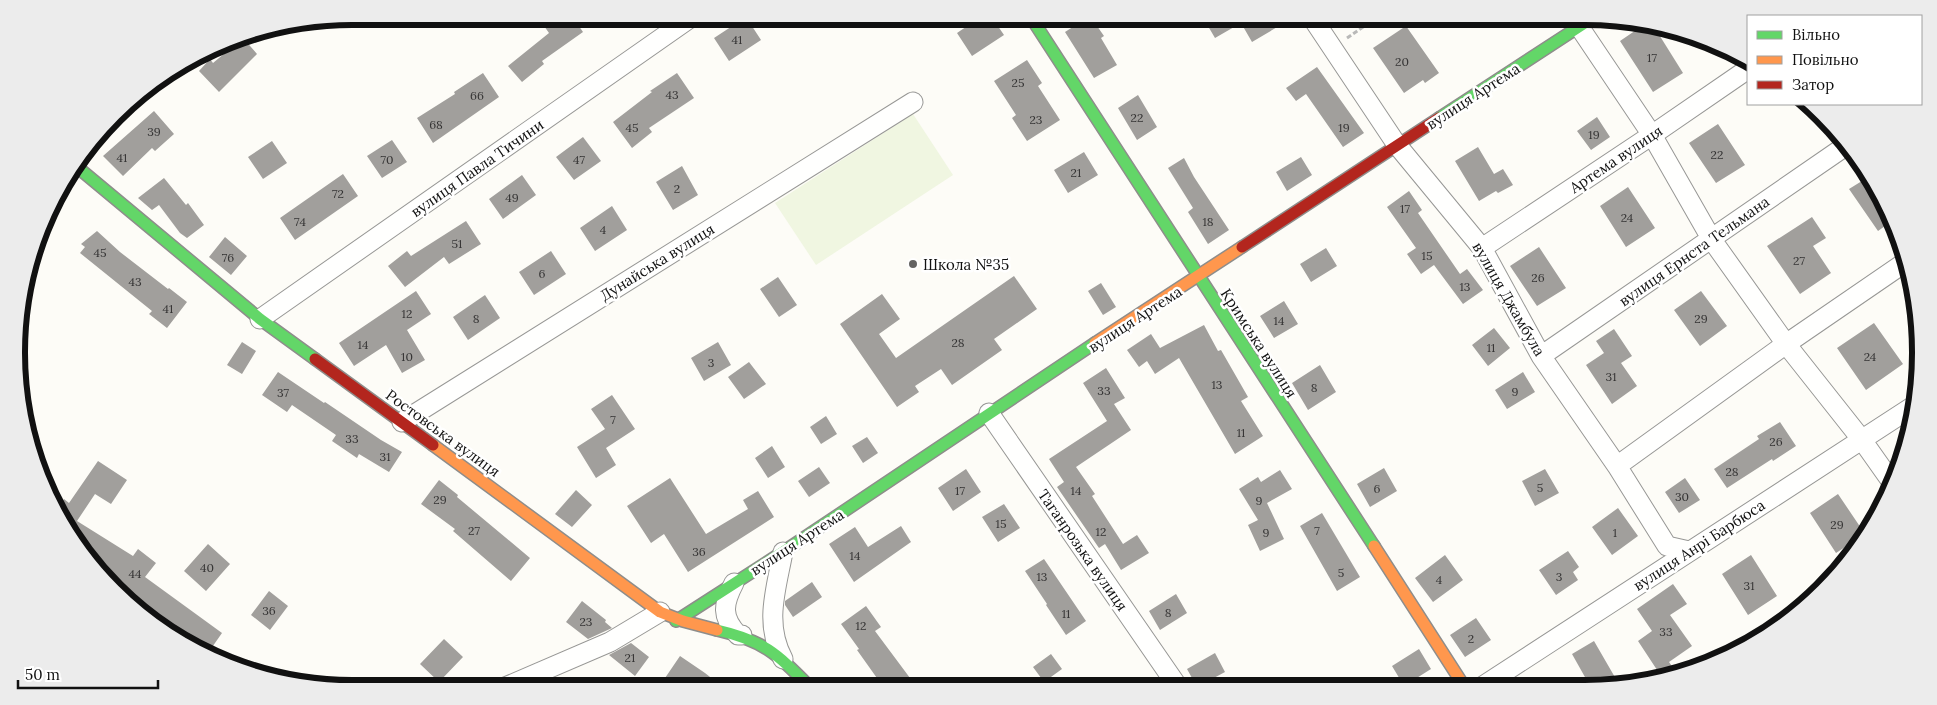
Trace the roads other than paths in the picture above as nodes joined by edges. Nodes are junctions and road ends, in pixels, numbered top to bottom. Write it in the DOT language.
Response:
graph roads {
  1 [pos="680,25"];
  2 [pos="1036,25"];
  3 [pos="1317,25"];
  4 [pos="1575,25"];
  5 [pos="1585,25"];
  6 [pos="1747,70"];
  7 [pos="913,102"];
  8 [pos="1652,136"];
  9 [pos="1397,145"];
  10 [pos="1841,149"];
  11 [pos="81,170"];
  12 [pos="1712,240"];
  13 [pos="1482,248"];
  14 [pos="1900,266"];
  15 [pos="1198,277"];
  16 [pos="260,319"];
  17 [pos="1786,344"];
  18 [pos="1541,356"];
  19 [pos="1907,410"];
  20 [pos="989,413"];
  21 [pos="402,422"];
  22 [pos="1862,440"];
  23 [pos="1617,466"];
  24 [pos="1888,476"];
  25 [pos="1689,551"];
  26 [pos="782,552"];
  27 [pos="734,583"];
  28 [pos="668,616"];
  29 [pos="772,620"];
  30 [pos="738,635"];
  31 [pos="784,660"];
  32 [pos="522,680"];
  33 [pos="803,680"];
  34 [pos="1173,680"];
  35 [pos="1460,680"];
  36 [pos="1492,680"];
  1 -- 16 [label="street, вулиця Павла Тичини"];
  2 -- 15 [label="street, Кримська вулиця"];
  3 -- 9 [label="street, вулиця Джамбула"];
  4 -- 9 [label="street, вулиця Артема"];
  5 -- 8 [label="street"];
  6 -- 8 [label="street, Артема вулиця"];
  7 -- 21 [label="street, Дунайська вулиця"];
  8 -- 12 [label="street"];
  8 -- 13 [label="street, Артема вулиця"];
  9 -- 13 [label="street, вулиця Джамбула"];
  9 -- 15 [label="street, вулиця Артема"];
  10 -- 12 [label="street, вулиця Ернста Тельмана"];
  11 -- 16 [label="street, Ростовська вулиця"];
  12 -- 17 [label="street"];
  12 -- 18 [label="street, вулиця Ернста Тельмана"];
  13 -- 18 [label="street, вулиця Джамбула"];
  14 -- 17 [label="street"];
  15 -- 20 [label="street, вулиця Артема"];
  15 -- 35 [label="street, Кримська вулиця"];
  16 -- 21 [label="street, Ростовська вулиця"];
  17 -- 22 [label="street"];
  17 -- 23 [label="street"];
  18 -- 23 [label="street, вулиця Джамбула"];
  19 -- 22 [label="street, вулиця Анрі Барбюса"];
  20 -- 26 [label="street, вулиця Артема"];
  20 -- 34 [label="street, Таганрозька вулиця"];
  21 -- 28 [label="street, Ростовська вулиця"];
  22 -- 24 [label="street"];
  22 -- 25 [label="street, вулиця Анрі Барбюса"];
  23 -- 25 [label="street, вулиця Джамбула"];
  25 -- 36 [label="street, вулиця Анрі Барбюса"];
  26 -- 27 [label="street, вулиця Артема"];
  26 -- 29 [label="street"];
  27 -- 28 [label="street, вулиця Артема"];
  27 -- 30 [label="street"];
  28 -- 30 [label="street, Ростовська вулиця"];
  28 -- 32 [label="street, вулиця Артема"];
  29 -- 30 [label="street"];
  29 -- 31 [label="street"];
  30 -- 31 [label="street, Ростовська вулиця"];
  31 -- 33 [label="street, Ростовська вулиця"];
}
